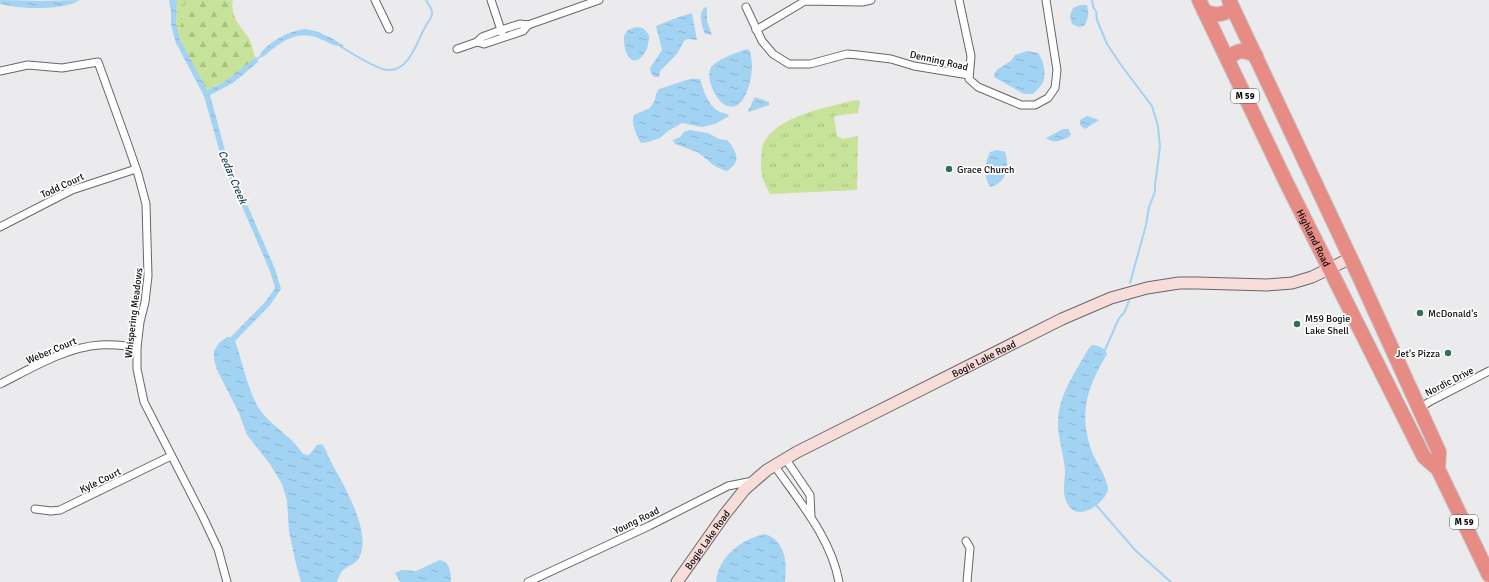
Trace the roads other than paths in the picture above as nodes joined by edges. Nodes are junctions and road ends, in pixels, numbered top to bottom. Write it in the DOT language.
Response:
graph roads {
  1 [pos="375,0"];
  2 [pos="491,0"];
  3 [pos="600,0"];
  4 [pos="871,0"];
  5 [pos="959,0"];
  6 [pos="1046,0"];
  7 [pos="1231,4"];
  8 [pos="1202,5"];
  9 [pos="746,7"];
  10 [pos="389,29"];
  11 [pos="756,30"];
  12 [pos="502,34"];
  13 [pos="457,49"];
  14 [pos="1256,56"];
  15 [pos="1228,60"];
  16 [pos="0,72"];
  17 [pos="970,75"];
  18 [pos="136,169"];
  19 [pos="0,227"];
  20 [pos="1351,258"];
  21 [pos="1330,269"];
  22 [pos="137,347"];
  23 [pos="1489,371"];
  24 [pos="0,384"];
  25 [pos="1419,409"];
  26 [pos="1402,413"];
  27 [pos="171,456"];
  28 [pos="785,458"];
  29 [pos="774,465"];
  30 [pos="1438,469"];
  31 [pos="754,481"];
  32 [pos="35,509"];
  33 [pos="811,517"];
  34 [pos="966,541"];
  35 [pos="1489,575"];
  36 [pos="227,582"];
  37 [pos="528,582"];
  38 [pos="677,582"];
  39 [pos="839,582"];
  40 [pos="967,582"];
  1 -- 10 [label="street"];
  2 -- 12 [label="street"];
  3 -- 12 [label="street"];
  4 -- 11 [label="street"];
  5 -- 17 [label="street"];
  6 -- 17 [label="street, Denning Road"];
  7 -- 8 [label="highway"];
  7 -- 14 [label="highway, Highland Road / M 59"];
  8 -- 15 [label="highway, Highland Road / M 59"];
  9 -- 11 [label="street, Denning Road"];
  11 -- 17 [label="street, Denning Road"];
  12 -- 13 [label="street"];
  14 -- 15 [label="highway"];
  14 -- 20 [label="highway, Highland Road / M 59"];
  15 -- 21 [label="highway, Highland Road / M 59"];
  16 -- 18 [label="street, Whispering Meadows"];
  18 -- 19 [label="street, Todd Court"];
  18 -- 22 [label="street, Whispering Meadows"];
  20 -- 21 [label="main road, Bogie Lake Road"];
  20 -- 25 [label="highway, Highland Road / M 59"];
  21 -- 26 [label="highway, Highland Road / M 59"];
  21 -- 28 [label="main road, Bogie Lake Road"];
  22 -- 24 [label="street, Weber Court"];
  22 -- 27 [label="street, Whispering Meadows"];
  23 -- 25 [label="street, Nordic Drive"];
  25 -- 26 [label="highway"];
  25 -- 30 [label="highway, Highland Road / M 59"];
  26 -- 30 [label="highway, Highland Road / M 59"];
  27 -- 32 [label="street, Kyle Court"];
  27 -- 36 [label="street, Whispering Meadows"];
  28 -- 29 [label="main road, Bogie Lake Road"];
  28 -- 33 [label="street"];
  29 -- 31 [label="main road, Bogie Lake Road"];
  29 -- 33 [label="street"];
  30 -- 35 [label="highway, Highland Road / M 59"];
  31 -- 37 [label="street, Young Road"];
  31 -- 38 [label="main road, Bogie Lake Road"];
  33 -- 39 [label="street"];
  34 -- 40 [label="street"];
}
